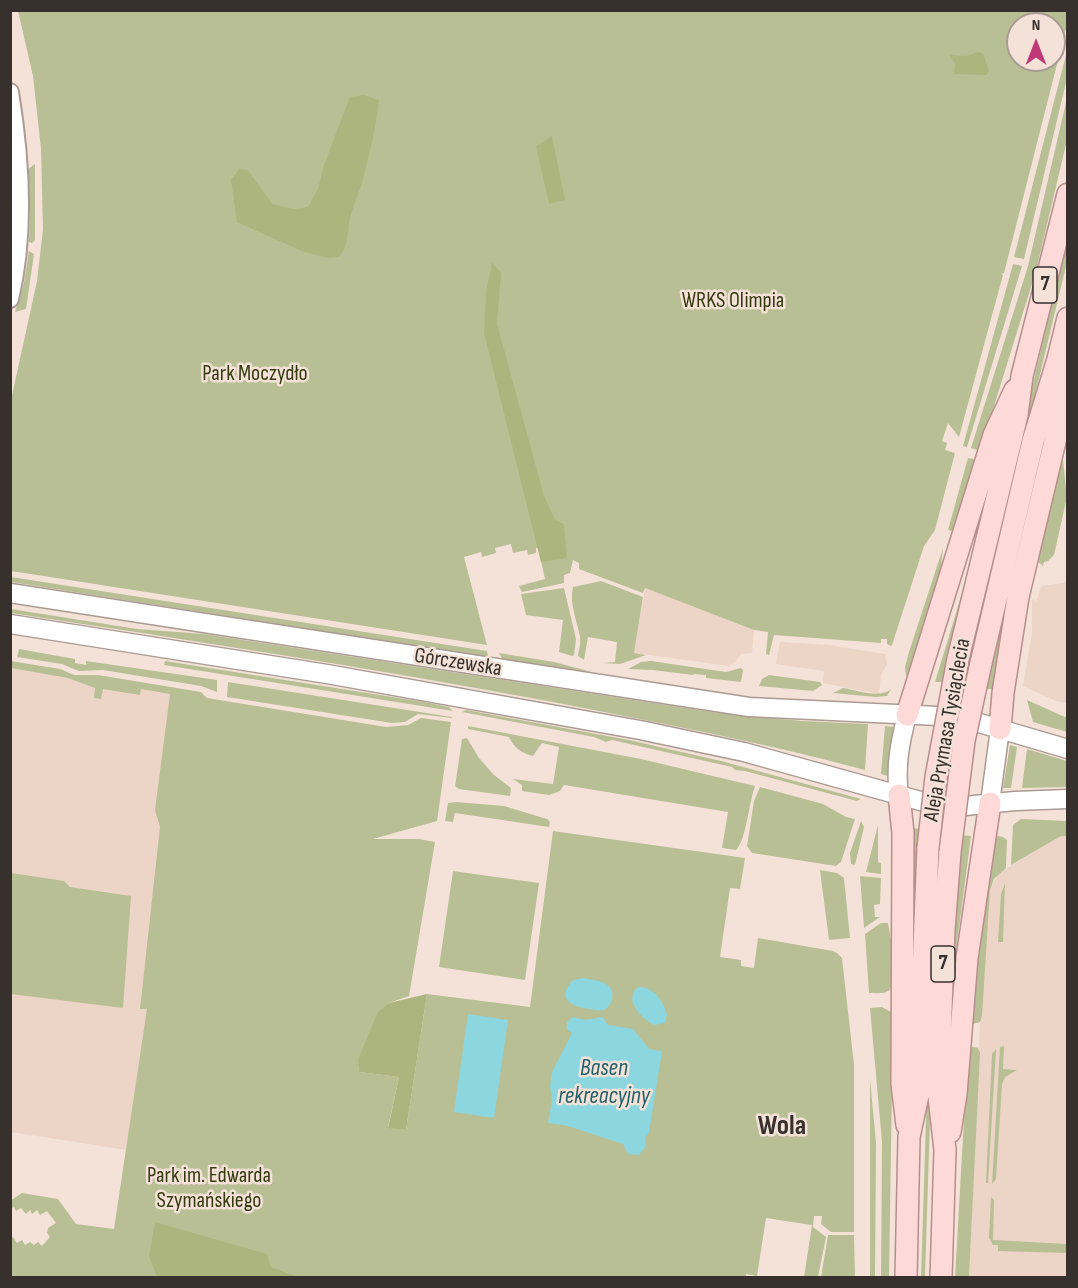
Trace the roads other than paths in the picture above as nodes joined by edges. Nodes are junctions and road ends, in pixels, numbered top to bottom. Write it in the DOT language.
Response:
graph roads {
  1 [pos="10,92"];
  2 [pos="1068,194"];
  3 [pos="10,298"];
  4 [pos="1068,318"];
  5 [pos="1058,359"];
  6 [pos="1022,376"];
  7 [pos="10,593"];
  8 [pos="10,624"];
  9 [pos="907,715"];
  10 [pos="1000,729"];
  11 [pos="1068,749"];
  12 [pos="899,795"];
  13 [pos="1068,799"];
  14 [pos="990,803"];
  15 [pos="909,1137"];
  16 [pos="945,1150"];
  17 [pos="906,1278"];
  18 [pos="941,1278"];
  1 -- 3 [label="street"];
  2 -- 6 [label="main road, Aleja Prymasa Tysiąclecia / 7"];
  4 -- 5 [label="main road, 7"];
  5 -- 10 [label="main road"];
  5 -- 16 [label="main road, 7, bridge"];
  6 -- 9 [label="main road"];
  6 -- 15 [label="main road, Aleja Prymasa Tysiąclecia / 7, bridge"];
  7 -- 9 [label="main road, Górczewska"];
  8 -- 12 [label="main road, Górczewska"];
  9 -- 10 [label="main road, Górczewska"];
  9 -- 12 [label="main road"];
  10 -- 11 [label="main road"];
  10 -- 14 [label="main road"];
  12 -- 14 [label="main road, Górczewska"];
  12 -- 15 [label="main road"];
  13 -- 14 [label="main road"];
  14 -- 16 [label="main road"];
  15 -- 17 [label="main road, Aleja Prymasa Tysiąclecia / 7"];
  16 -- 18 [label="main road, 7"];
}
